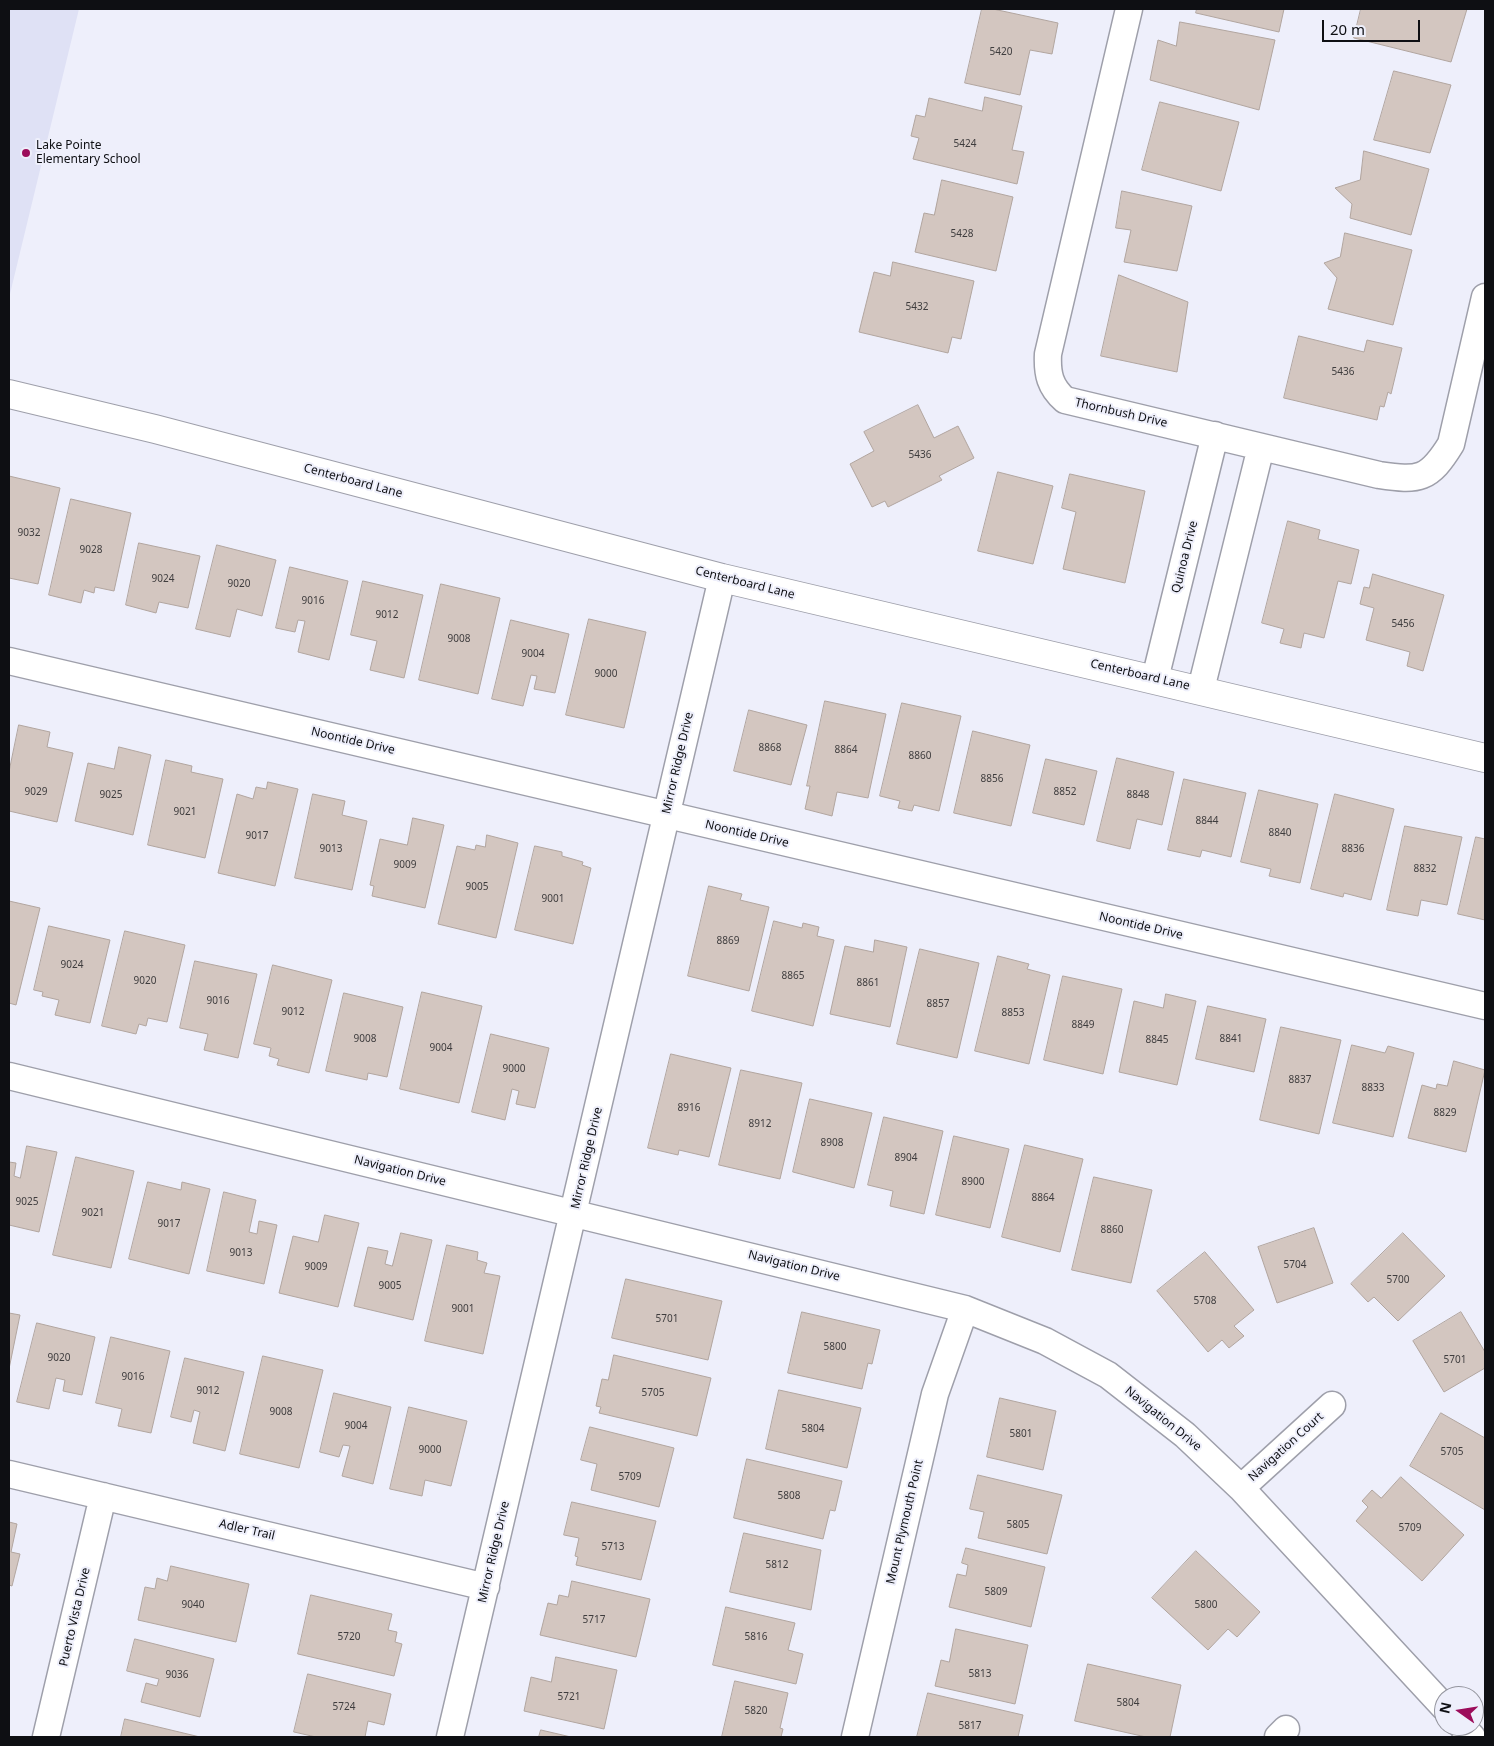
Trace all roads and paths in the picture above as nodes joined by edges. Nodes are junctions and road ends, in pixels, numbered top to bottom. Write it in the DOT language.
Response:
graph roads {
  1 [pos="1129,9"];
  2 [pos="1485,297"];
  3 [pos="9,394"];
  4 [pos="1215,435"];
  5 [pos="1261,447"];
  6 [pos="722,578"];
  7 [pos="9,661"];
  8 [pos="1155,679"];
  9 [pos="1201,689"];
  10 [pos="1485,758"];
  11 [pos="666,815"];
  12 [pos="1485,1006"];
  13 [pos="9,1076"];
  14 [pos="574,1213"];
  15 [pos="965,1309"];
  16 [pos="1332,1405"];
  17 [pos="9,1474"];
  18 [pos="1241,1488"];
  19 [pos="103,1496"];
  20 [pos="486,1587"];
  21 [pos="1434,1696"];
  22 [pos="46,1737"];
  23 [pos="450,1737"];
  24 [pos="854,1737"];
  1 -- 4 [label="street, Thornbush Drive"];
  2 -- 5 [label="street, Thornbush Drive"];
  3 -- 6 [label="street, Centerboard Lane"];
  4 -- 5 [label="street, Thornbush Drive"];
  4 -- 8 [label="street, Quinoa Drive"];
  5 -- 9 [label="street"];
  6 -- 8 [label="street, Centerboard Lane"];
  6 -- 11 [label="street, Mirror Ridge Drive"];
  7 -- 11 [label="street, Noontide Drive"];
  8 -- 9 [label="street, Centerboard Lane"];
  9 -- 10 [label="street, Centerboard Lane"];
  11 -- 12 [label="street, Noontide Drive"];
  11 -- 14 [label="street, Mirror Ridge Drive"];
  13 -- 14 [label="street, Navigation Drive"];
  14 -- 15 [label="street, Navigation Drive"];
  14 -- 20 [label="street, Mirror Ridge Drive"];
  15 -- 18 [label="street, Navigation Drive"];
  15 -- 24 [label="street, Mount Plymouth Point"];
  16 -- 18 [label="street, Navigation Court"];
  17 -- 19 [label="street, Adler Trail"];
  18 -- 21 [label="street, Navigation Drive"];
  19 -- 20 [label="street, Adler Trail"];
  19 -- 22 [label="street, Puerto Vista Drive"];
  20 -- 23 [label="street, Mirror Ridge Drive"];
}
